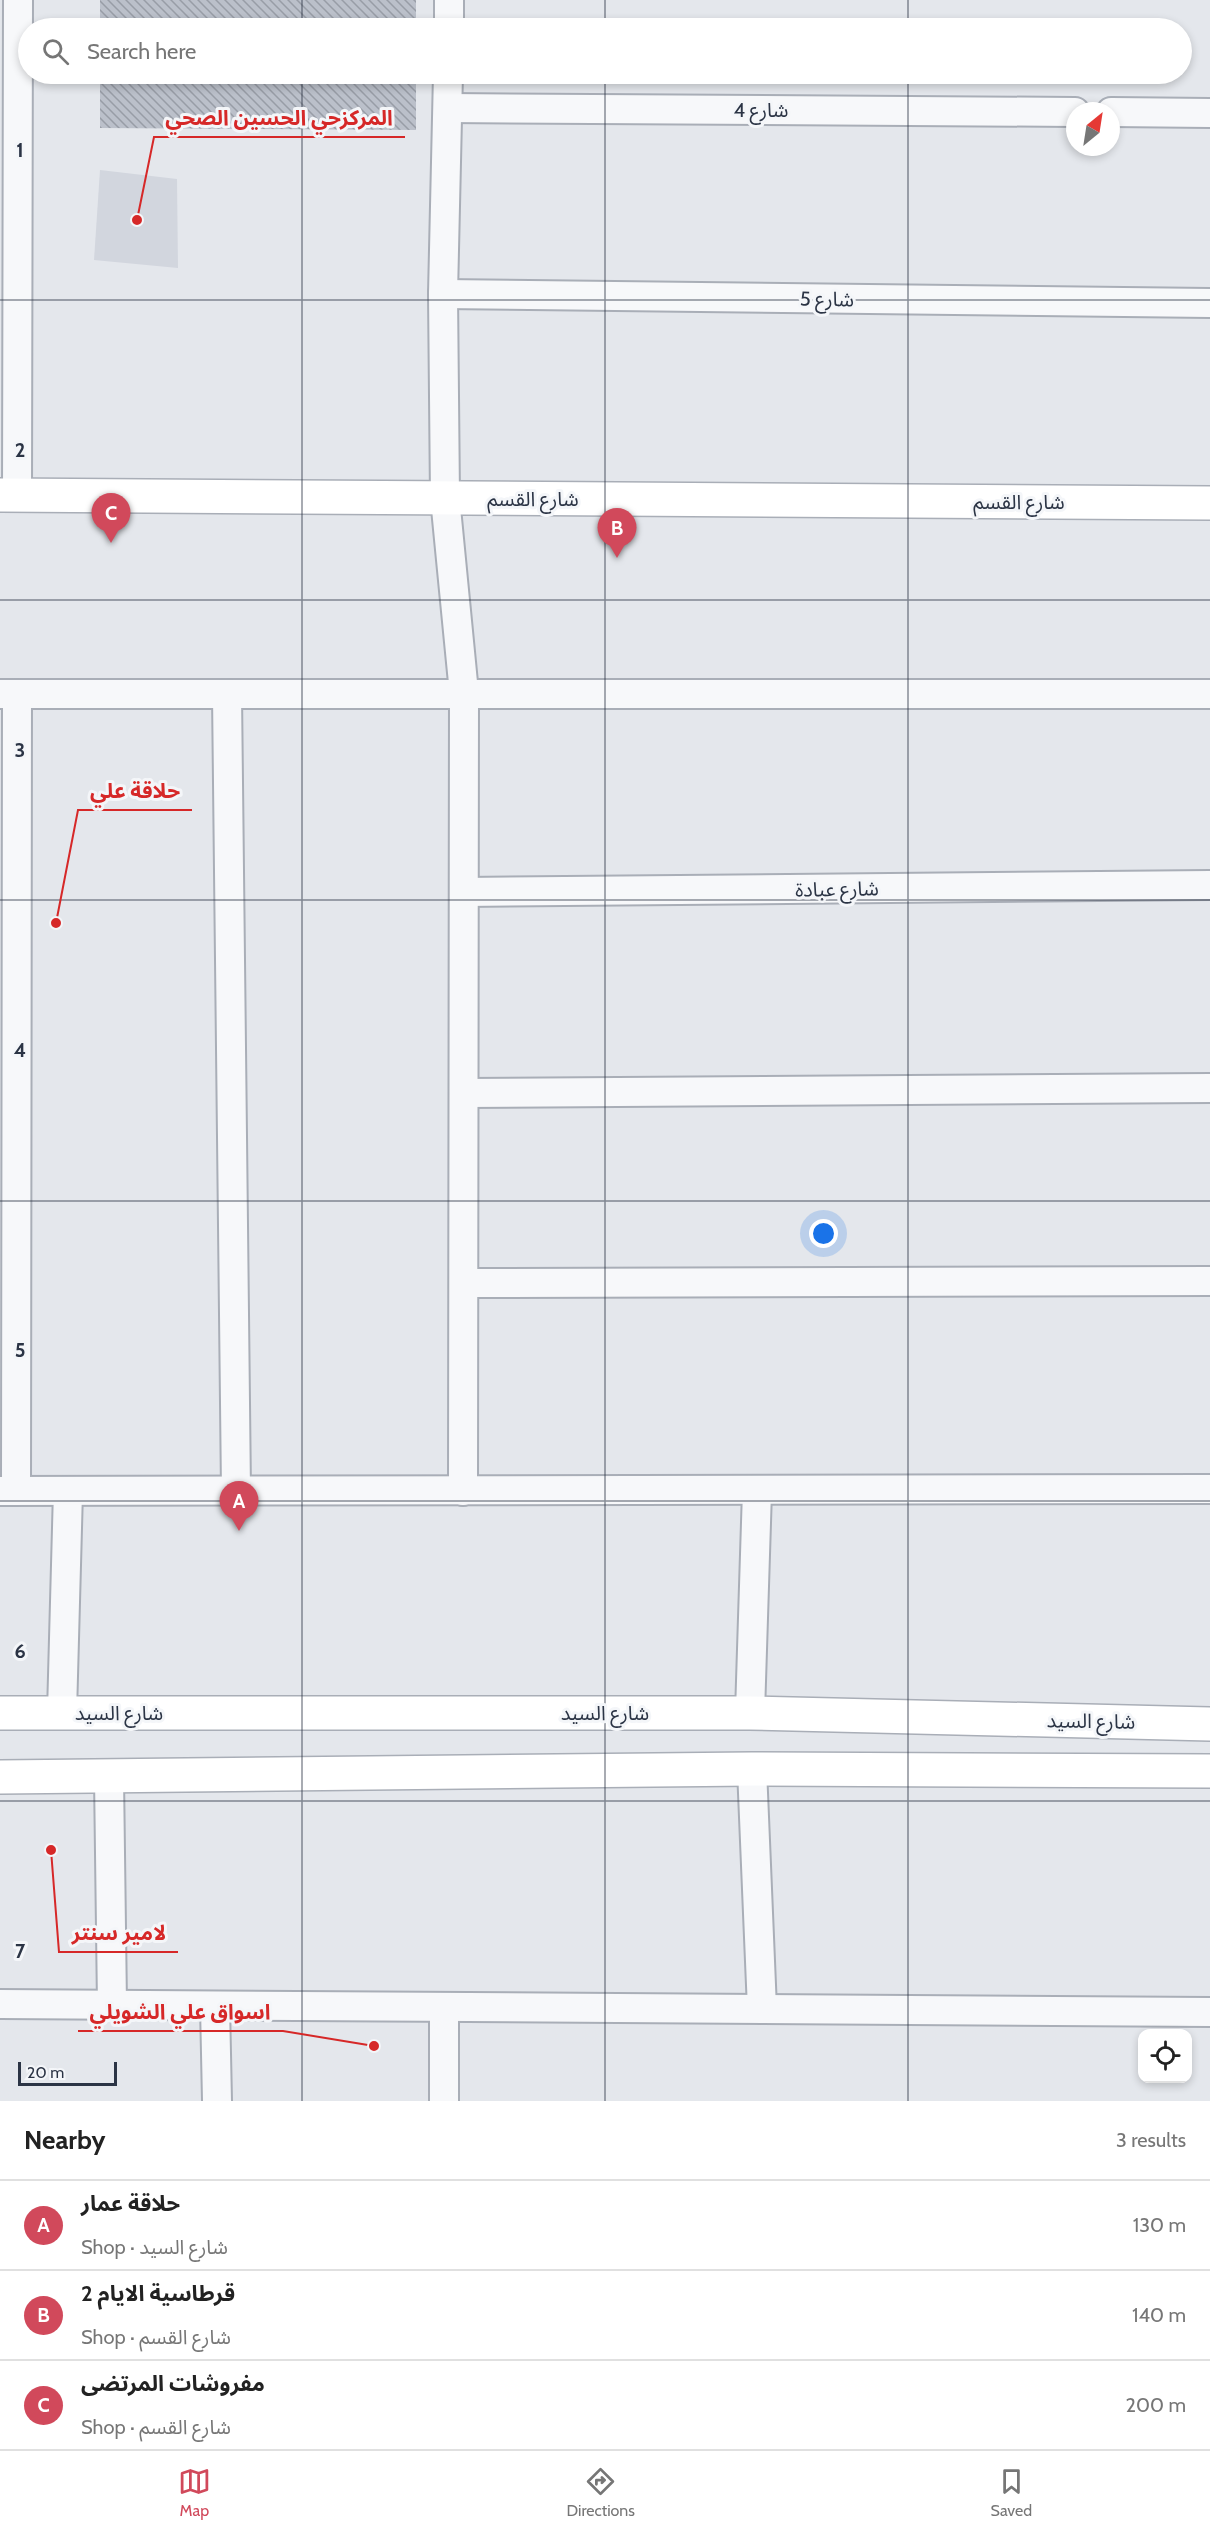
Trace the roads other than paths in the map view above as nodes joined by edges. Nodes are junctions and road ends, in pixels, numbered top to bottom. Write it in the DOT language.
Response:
graph roads {
  1 [pos="18,0"];
  2 [pos="449,0"];
  3 [pos="449,18"];
  4 [pos="448,84"];
  5 [pos="9,95"];
  6 [pos="448,108"];
  7 [pos="1066,112"];
  8 [pos="1120,112"];
  9 [pos="1210,113"];
  10 [pos="9,291"];
  11 [pos="443,294"];
  12 [pos="1210,303"];
  13 [pos="9,495"];
  14 [pos="445,498"];
  15 [pos="1210,503"];
  16 [pos="464,693"];
  17 [pos="9,694"];
  18 [pos="227,694"];
  19 [pos="1210,694"];
  20 [pos="1210,885"];
  21 [pos="464,892"];
  22 [pos="8,893"];
  23 [pos="1210,1088"];
  24 [pos="464,1094"];
  25 [pos="8,1095"];
  26 [pos="1210,1281"];
  27 [pos="464,1283"];
  28 [pos="8,1285"];
  29 [pos="1210,1489"];
  30 [pos="8,1491"];
  31 [pos="69,1491"];
  32 [pos="236,1491"];
  33 [pos="463,1491"];
  34 [pos="757,1491"];
  35 [pos="0,1713"];
  36 [pos="62,1713"];
  37 [pos="750,1713"];
  38 [pos="1210,1724"];
  39 [pos="753,1769"];
  40 [pos="1210,1771"];
  41 [pos="0,1777"];
  42 [pos="109,1777"];
  43 [pos="0,2004"];
  44 [pos="112,2005"];
  45 [pos="215,2006"];
  46 [pos="444,2007"];
  47 [pos="762,2009"];
  48 [pos="1210,2012"];
  49 [pos="217,2101"];
  50 [pos="444,2101"];
  1 -- 5 [label="street"];
  2 -- 3 [label="street"];
  4 -- 6 [label="street"];
  5 -- 10 [label="street"];
  6 -- 7 [label="street, شارع 4"];
  6 -- 11 [label="street"];
  8 -- 9 [label="street"];
  10 -- 13 [label="street"];
  11 -- 12 [label="street, شارع 5"];
  11 -- 14 [label="street"];
  13 -- 14 [label="main road, شارع القسم"];
  14 -- 15 [label="main road, شارع القسم"];
  14 -- 16 [label="street"];
  16 -- 18 [label="street"];
  16 -- 19 [label="street"];
  16 -- 21 [label="street"];
  17 -- 18 [label="street"];
  17 -- 22 [label="street"];
  18 -- 32 [label="street"];
  20 -- 21 [label="street, شارع عبادة"];
  21 -- 24 [label="street"];
  22 -- 25 [label="street"];
  23 -- 24 [label="street"];
  24 -- 27 [label="street"];
  25 -- 28 [label="street"];
  26 -- 27 [label="street"];
  27 -- 33 [label="street"];
  28 -- 30 [label="street"];
  29 -- 34 [label="street"];
  30 -- 31 [label="street"];
  31 -- 32 [label="street"];
  31 -- 36 [label="street"];
  32 -- 33 [label="street"];
  33 -- 34 [label="street"];
  34 -- 37 [label="street"];
  35 -- 36 [label="main road, شارع السيد"];
  36 -- 37 [label="main road, شارع السيد"];
  37 -- 38 [label="main road, شارع السيد"];
  39 -- 40 [label="main road"];
  39 -- 42 [label="main road"];
  39 -- 47 [label="street"];
  41 -- 42 [label="main road"];
  42 -- 44 [label="street"];
  43 -- 44 [label="street"];
  44 -- 45 [label="street"];
  45 -- 46 [label="street"];
  45 -- 49 [label="street"];
  46 -- 47 [label="street"];
  46 -- 50 [label="street"];
  47 -- 48 [label="street"];
}
